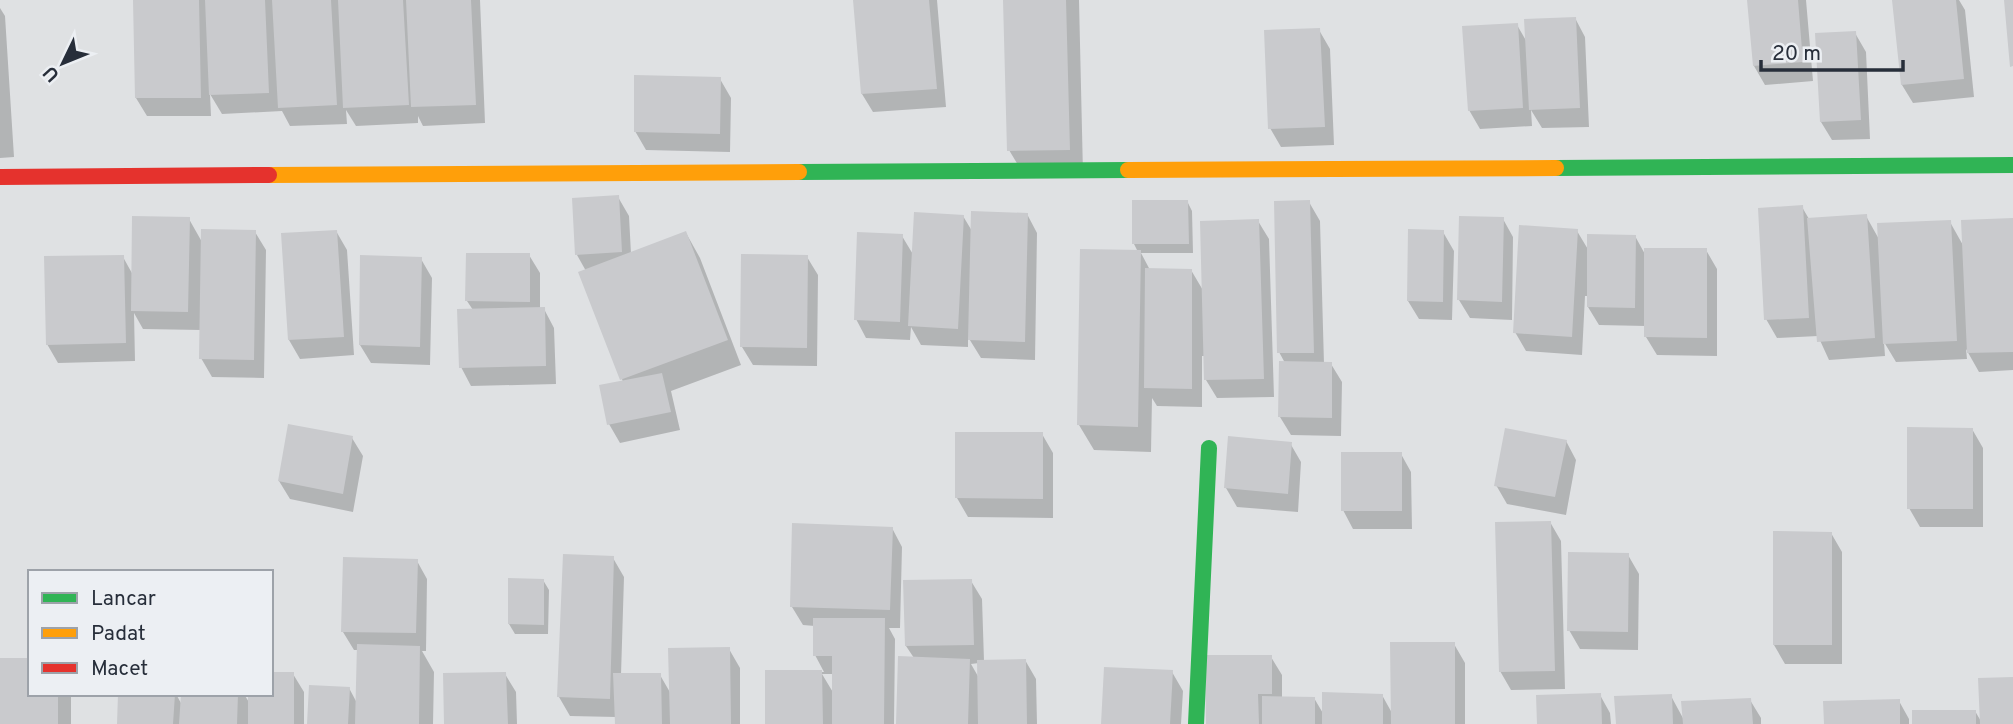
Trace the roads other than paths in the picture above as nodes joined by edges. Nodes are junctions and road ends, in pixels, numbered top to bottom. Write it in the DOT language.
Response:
graph roads {
  1 [pos="2013,164"];
  2 [pos="0,177"];
  3 [pos="1209,449"];
  4 [pos="1196,724"];
  1 -- 2 [label="street"];
  3 -- 4 [label="street"];
}
